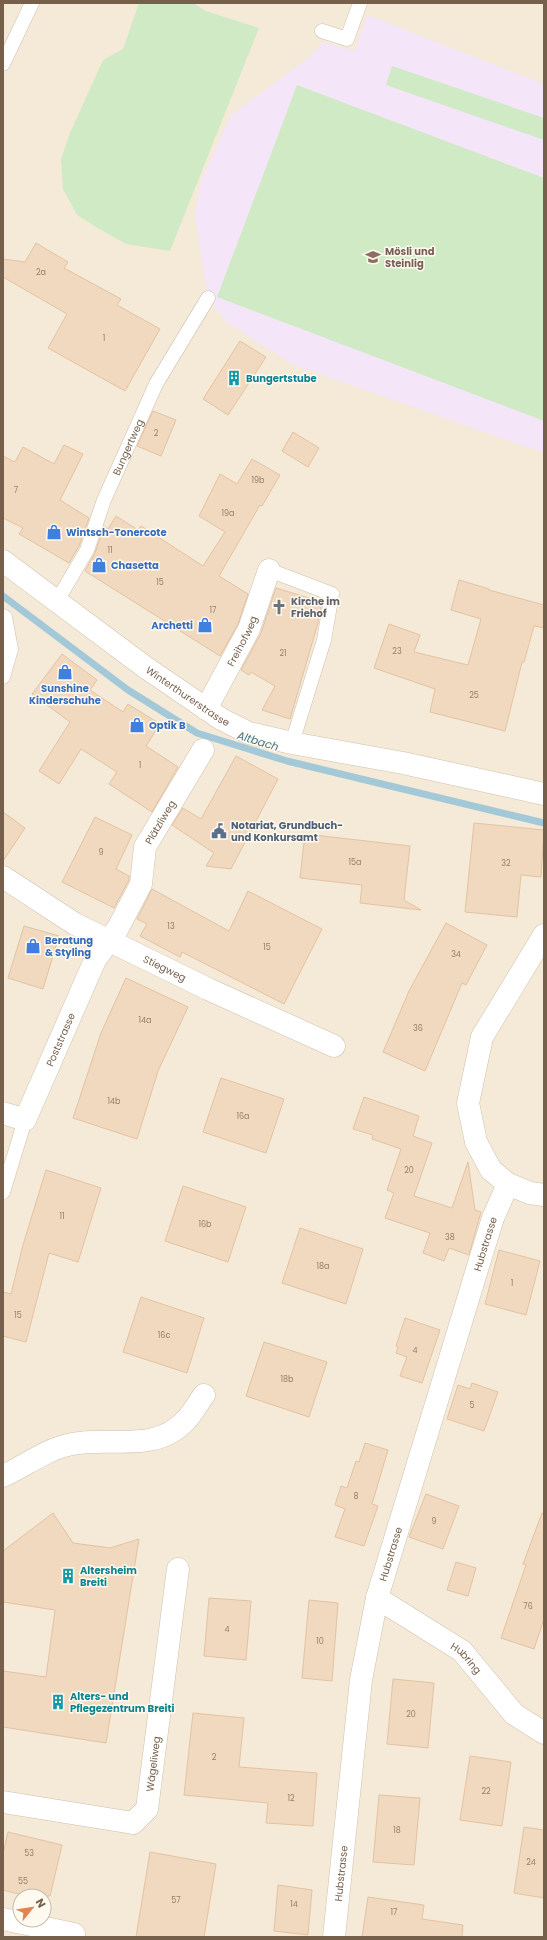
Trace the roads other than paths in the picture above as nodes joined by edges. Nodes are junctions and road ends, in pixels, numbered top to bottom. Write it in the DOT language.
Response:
graph roads {
  1 [pos="32,3"];
  2 [pos="360,3"];
  3 [pos="322,31"];
  4 [pos="3,64"];
  5 [pos="208,298"];
  6 [pos="3,560"];
  7 [pos="269,570"];
  8 [pos="57,601"];
  9 [pos="4,617"];
  10 [pos="3,678"];
  11 [pos="206,709"];
  12 [pos="292,743"];
  13 [pos="203,750"];
  14 [pos="544,794"];
  15 [pos="3,876"];
  16 [pos="544,935"];
  17 [pos="108,941"];
  18 [pos="334,1046"];
  19 [pos="3,1113"];
  20 [pos="25,1120"];
  21 [pos="508,1184"];
  22 [pos="3,1192"];
  23 [pos="544,1195"];
  24 [pos="204,1395"];
  25 [pos="3,1476"];
  26 [pos="178,1569"];
  27 [pos="377,1598"];
  28 [pos="544,1733"];
  29 [pos="3,1802"];
  30 [pos="3,1919"];
  31 [pos="74,1934"];
  32 [pos="334,1937"];
  1 -- 4 [label="lane"];
  2 -- 3 [label="lane"];
  5 -- 8 [label="lane, Bungertweg"];
  6 -- 8 [label="street, Winterthurerstrasse"];
  7 -- 11 [label="street, Freihofweg"];
  7 -- 12 [label="lane"];
  8 -- 11 [label="street, Winterthurerstrasse"];
  9 -- 10 [label="lane"];
  11 -- 12 [label="street, Winterthurerstrasse"];
  12 -- 14 [label="street, Winterthurerstrasse"];
  13 -- 17 [label="street, Plätzliweg"];
  15 -- 17 [label="street, Stiegweg"];
  16 -- 21 [label="street"];
  17 -- 18 [label="street, Stiegweg"];
  17 -- 20 [label="street, Poststrasse"];
  19 -- 20 [label="street"];
  20 -- 22 [label="lane"];
  21 -- 23 [label="street"];
  21 -- 27 [label="street, Hubstrasse"];
  24 -- 25 [label="street"];
  26 -- 29 [label="street, Wägeliweg"];
  27 -- 28 [label="street, Hubring"];
  27 -- 32 [label="street, Hubstrasse"];
  30 -- 31 [label="street"];
}
